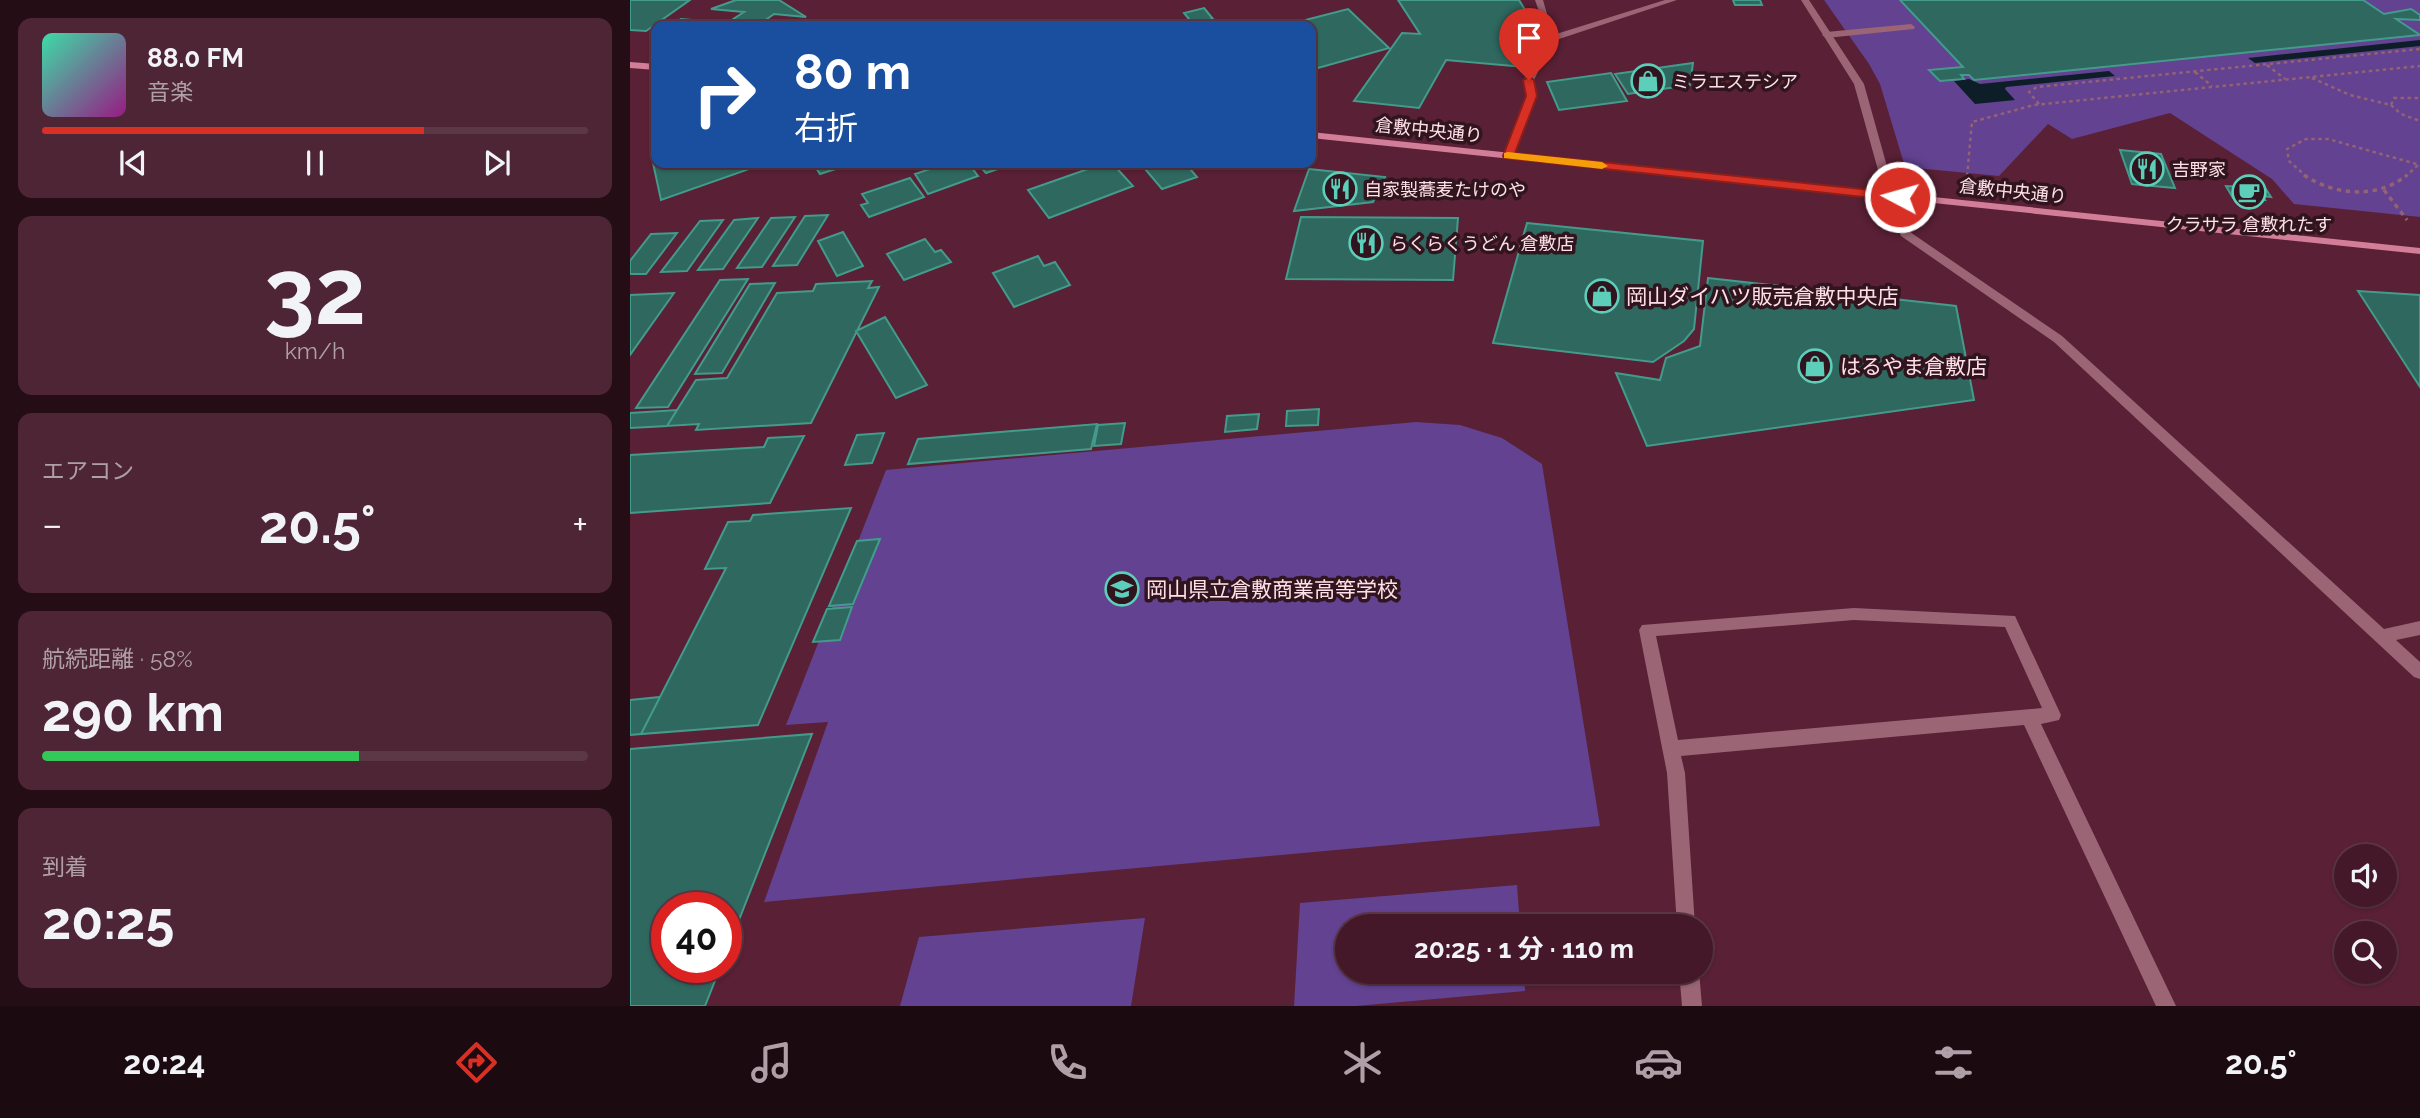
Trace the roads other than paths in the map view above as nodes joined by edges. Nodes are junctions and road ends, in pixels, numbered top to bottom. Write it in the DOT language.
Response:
graph roads {
  1 [pos="1539,0"];
  2 [pos="1674,0"];
  3 [pos="1805,0"];
  4 [pos="1911,27"];
  5 [pos="1826,35"];
  6 [pos="1549,39"];
  7 [pos="630,65"];
  8 [pos="651,67"];
  9 [pos="1316,136"];
  10 [pos="1508,156"];
  11 [pos="1882,195"];
  12 [pos="1900,197"];
  13 [pos="2420,251"];
  14 [pos="2420,628"];
  15 [pos="2382,636"];
  16 [pos="2420,672"];
  17 [pos="2029,717"];
  18 [pos="1670,749"];
  19 [pos="1685,914"];
  20 [pos="1690,984"];
  21 [pos="1692,1006"];
  22 [pos="2166,1006"];
  1 -- 6 [label="street"];
  2 -- 6 [label="street"];
  3 -- 5 [label="street"];
  4 -- 5 [label="street"];
  5 -- 11 [label="street"];
  6 -- 10 [label="street"];
  7 -- 8 [label="street"];
  9 -- 10 [label="street, 倉敷中央通り"];
  10 -- 11 [label="street, 倉敷中央通り"];
  11 -- 12 [label="street, 倉敷中央通り"];
  12 -- 13 [label="street, 倉敷中央通り"];
  12 -- 15 [label="street"];
  14 -- 15 [label="street"];
  15 -- 16 [label="street"];
  17 -- 18 [label="street"];
  17 -- 18 [label="street"];
  17 -- 22 [label="street"];
  18 -- 19 [label="street"];
  20 -- 21 [label="street"];
}
